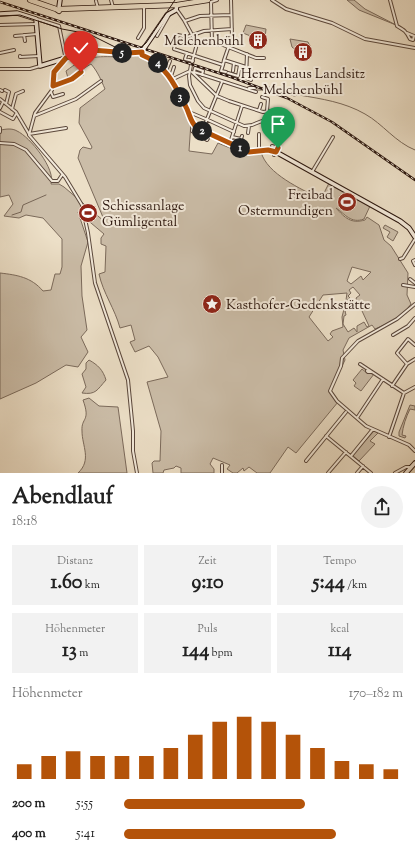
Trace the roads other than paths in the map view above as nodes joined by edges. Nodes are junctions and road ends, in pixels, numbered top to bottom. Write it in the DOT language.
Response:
graph roads {
  1 [pos="30,0"];
  2 [pos="60,0"];
  3 [pos="111,0"];
  4 [pos="172,0"];
  5 [pos="217,0"];
  6 [pos="231,0"];
  7 [pos="272,0"];
  8 [pos="390,0"];
  9 [pos="96,1"];
  10 [pos="210,1"];
  11 [pos="188,2"];
  12 [pos="169,5"];
  13 [pos="144,6"];
  14 [pos="177,7"];
  15 [pos="59,8"];
  16 [pos="98,8"];
  17 [pos="113,8"];
  18 [pos="170,12"];
  19 [pos="0,14"];
  20 [pos="231,15"];
  21 [pos="212,16"];
  22 [pos="35,18"];
  23 [pos="185,21"];
  24 [pos="36,24"];
  25 [pos="0,25"];
  26 [pos="232,29"];
  27 [pos="212,30"];
  28 [pos="407,33"];
  29 [pos="37,34"];
  30 [pos="24,35"];
  31 [pos="192,35"];
  32 [pos="15,36"];
  33 [pos="157,36"];
  34 [pos="138,38"];
  35 [pos="25,40"];
  36 [pos="196,43"];
  37 [pos="212,43"];
  38 [pos="229,47"];
  39 [pos="415,48"];
  40 [pos="14,50"];
  41 [pos="143,50"];
  42 [pos="0,52"];
  43 [pos="187,53"];
  44 [pos="247,54"];
  45 [pos="195,55"];
  46 [pos="20,56"];
  47 [pos="40,56"];
  48 [pos="66,58"];
  49 [pos="264,58"];
  50 [pos="224,60"];
  51 [pos="170,61"];
  52 [pos="192,63"];
  53 [pos="234,63"];
  54 [pos="223,65"];
  55 [pos="240,65"];
  56 [pos="40,66"];
  57 [pos="246,66"];
  58 [pos="174,67"];
  59 [pos="0,69"];
  60 [pos="182,70"];
  61 [pos="166,71"];
  62 [pos="233,71"];
  63 [pos="192,72"];
  64 [pos="80,74"];
  65 [pos="181,75"];
  66 [pos="202,75"];
  67 [pos="171,80"];
  68 [pos="251,80"];
  69 [pos="101,81"];
  70 [pos="222,82"];
  71 [pos="53,86"];
  72 [pos="240,88"];
  73 [pos="255,88"];
  74 [pos="2,91"];
  75 [pos="23,91"];
  76 [pos="51,92"];
  77 [pos="256,92"];
  78 [pos="62,94"];
  79 [pos="217,96"];
  80 [pos="262,97"];
  81 [pos="0,99"];
  82 [pos="3,102"];
  83 [pos="6,104"];
  84 [pos="261,104"];
  85 [pos="242,106"];
  86 [pos="0,108"];
  87 [pos="12,109"];
  88 [pos="259,110"];
  89 [pos="212,111"];
  90 [pos="0,112"];
  91 [pos="188,112"];
  92 [pos="267,112"];
  93 [pos="16,114"];
  94 [pos="34,116"];
  95 [pos="208,120"];
  96 [pos="237,123"];
  97 [pos="249,126"];
  98 [pos="0,128"];
  99 [pos="66,128"];
  100 [pos="203,129"];
  101 [pos="0,132"];
  102 [pos="234,132"];
  103 [pos="285,132"];
  104 [pos="248,133"];
  105 [pos="30,134"];
  106 [pos="259,134"];
  107 [pos="242,136"];
  108 [pos="232,137"];
  109 [pos="333,137"];
  110 [pos="276,138"];
  111 [pos="282,140"];
  112 [pos="0,143"];
  113 [pos="230,144"];
  114 [pos="272,146"];
  115 [pos="260,151"];
  116 [pos="276,151"];
  117 [pos="312,172"];
  118 [pos="62,175"];
  119 [pos="415,238"];
  120 [pos="400,259"];
  121 [pos="415,260"];
  122 [pos="415,265"];
  123 [pos="410,279"];
  124 [pos="415,283"];
  125 [pos="403,285"];
  126 [pos="415,287"];
  127 [pos="415,304"];
  128 [pos="415,318"];
  129 [pos="393,335"];
  130 [pos="415,345"];
  131 [pos="415,359"];
  132 [pos="360,364"];
  133 [pos="407,364"];
  134 [pos="383,379"];
  135 [pos="392,386"];
  136 [pos="415,388"];
  137 [pos="404,393"];
  138 [pos="346,412"];
  139 [pos="357,418"];
  140 [pos="372,429"];
  141 [pos="326,436"];
  142 [pos="388,437"];
  143 [pos="415,451"];
  144 [pos="346,452"];
  145 [pos="351,456"];
  146 [pos="306,461"];
  147 [pos="415,463"];
  148 [pos="222,465"];
  149 [pos="363,466"];
  150 [pos="407,470"];
  151 [pos="138,473"];
  152 [pos="222,473"];
  153 [pos="328,473"];
  154 [pos="357,473"];
  155 [pos="371,473"];
  156 [pos="395,473"];
  1 -- 15 [label="main road"];
  2 -- 15 [label="street"];
  3 -- 17 [label="street"];
  4 -- 12 [label="street"];
  5 -- 10 [label="street"];
  6 -- 20 [label="street"];
  7 -- 39 [label="street"];
  8 -- 28 [label="street"];
  9 -- 16 [label="street"];
  10 -- 11 [label="main road"];
  10 -- 21 [label="street"];
  11 -- 14 [label="main road"];
  12 -- 13 [label="main road"];
  12 -- 14 [label="main road"];
  13 -- 17 [label="main road"];
  13 -- 34 [label="street"];
  14 -- 18 [label="street"];
  14 -- 23 [label="street"];
  15 -- 16 [label="main road"];
  16 -- 17 [label="main road"];
  18 -- 33 [label="street"];
  18 -- 41 [label="street"];
  19 -- 22 [label="street"];
  20 -- 21 [label="street"];
  20 -- 26 [label="street"];
  21 -- 23 [label="street"];
  21 -- 27 [label="street"];
  22 -- 24 [label="street"];
  22 -- 48 [label="street"];
  23 -- 31 [label="street"];
  24 -- 25 [label="street"];
  24 -- 29 [label="street"];
  26 -- 27 [label="street"];
  26 -- 38 [label="street"];
  27 -- 31 [label="street"];
  27 -- 37 [label="street"];
  29 -- 30 [label="street"];
  29 -- 47 [label="street"];
  30 -- 32 [label="street"];
  30 -- 35 [label="street"];
  31 -- 36 [label="street"];
  31 -- 43 [label="street"];
  36 -- 37 [label="street"];
  36 -- 45 [label="street"];
  37 -- 38 [label="street"];
  38 -- 44 [label="street"];
  38 -- 50 [label="street"];
  40 -- 42 [label="street"];
  41 -- 48 [label="street"];
  41 -- 61 [label="street"];
  43 -- 45 [label="street"];
  43 -- 52 [label="street"];
  44 -- 49 [label="street"];
  44 -- 57 [label="street"];
  45 -- 52 [label="street"];
  45 -- 54 [label="street"];
  46 -- 47 [label="street"];
  47 -- 56 [label="street"];
  48 -- 56 [label="street"];
  48 -- 71 [label="street"];
  50 -- 53 [label="street"];
  50 -- 54 [label="street"];
  51 -- 61 [label="street"];
  52 -- 63 [label="street"];
  53 -- 55 [label="street"];
  53 -- 62 [label="street"];
  54 -- 55 [label="street"];
  55 -- 57 [label="street"];
  56 -- 59 [label="street"];
  57 -- 68 [label="street"];
  58 -- 67 [label="street"];
  60 -- 65 [label="street"];
  61 -- 67 [label="street"];
  63 -- 65 [label="street"];
  63 -- 66 [label="street"];
  63 -- 66 [label="street"];
  63 -- 79 [label="street"];
  63 -- 89 [label="street"];
  64 -- 71 [label="street"];
  65 -- 67 [label="street"];
  66 -- 70 [label="street"];
  67 -- 91 [label="street"];
  69 -- 94 [label="street"];
  70 -- 72 [label="street"];
  70 -- 79 [label="street"];
  71 -- 76 [label="street"];
  72 -- 73 [label="street"];
  72 -- 77 [label="street"];
  74 -- 83 [label="street"];
  75 -- 87 [label="street"];
  76 -- 78 [label="street"];
  76 -- 94 [label="street"];
  79 -- 85 [label="street"];
  79 -- 89 [label="street"];
  80 -- 92 [label="street"];
  81 -- 82 [label="street"];
  82 -- 83 [label="street"];
  82 -- 86 [label="street"];
  83 -- 87 [label="street"];
  84 -- 88 [label="street"];
  85 -- 88 [label="street"];
  85 -- 96 [label="street"];
  87 -- 105 [label="street"];
  88 -- 92 [label="street"];
  89 -- 95 [label="street"];
  89 -- 96 [label="street"];
  90 -- 93 [label="street"];
  91 -- 95 [label="street"];
  91 -- 113 [label="street"];
  92 -- 97 [label="street"];
  94 -- 105 [label="street"];
  95 -- 100 [label="street"];
  95 -- 102 [label="street"];
  96 -- 97 [label="street"];
  96 -- 102 [label="street"];
  97 -- 104 [label="street"];
  98 -- 101 [label="street"];
  99 -- 105 [label="street"];
  102 -- 108 [label="street"];
  103 -- 111 [label="street"];
  105 -- 118 [label="street"];
  106 -- 115 [label="street"];
  107 -- 108 [label="street"];
  108 -- 113 [label="street"];
  109 -- 117 [label="street"];
  110 -- 111 [label="street"];
  111 -- 116 [label="street"];
  112 -- 118 [label="street"];
  113 -- 115 [label="street"];
  114 -- 116 [label="street"];
  115 -- 116 [label="street"];
  116 -- 117 [label="street"];
  117 -- 119 [label="street"];
  118 -- 151 [label="street"];
  119 -- 120 [label="street"];
  121 -- 122 [label="street"];
  123 -- 124 [label="street"];
  125 -- 126 [label="street"];
  127 -- 139 [label="street"];
  128 -- 129 [label="street"];
  130 -- 133 [label="street"];
  131 -- 133 [label="street"];
  132 -- 134 [label="street"];
  133 -- 135 [label="street"];
  134 -- 135 [label="street"];
  134 -- 139 [label="street"];
  135 -- 137 [label="street"];
  136 -- 137 [label="street"];
  137 -- 142 [label="street"];
  138 -- 141 [label="street"];
  139 -- 140 [label="street"];
  140 -- 142 [label="street"];
  140 -- 145 [label="street"];
  141 -- 144 [label="street"];
  141 -- 146 [label="street"];
  142 -- 143 [label="street"];
  144 -- 145 [label="street"];
  144 -- 153 [label="street"];
  145 -- 149 [label="street"];
  147 -- 150 [label="street"];
  148 -- 152 [label="street"];
  149 -- 154 [label="street"];
  149 -- 155 [label="street"];
  150 -- 156 [label="street"];
}
